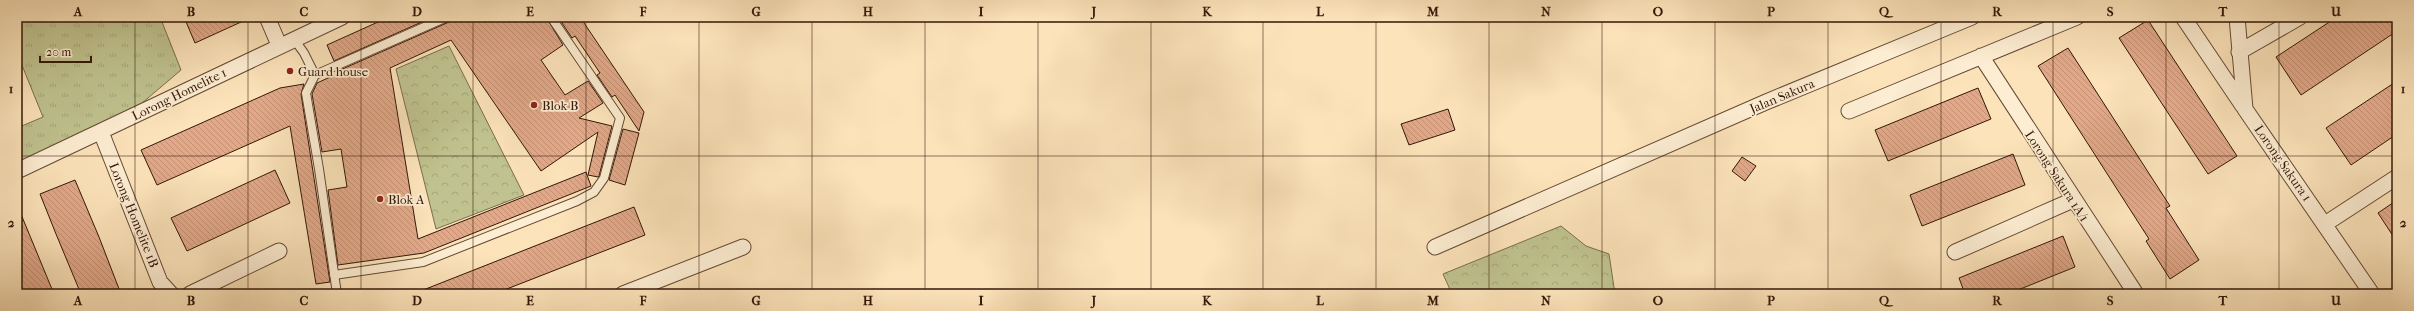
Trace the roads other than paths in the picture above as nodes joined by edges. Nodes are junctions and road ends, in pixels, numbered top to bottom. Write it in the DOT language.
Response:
graph roads {
  1 [pos="267,17"];
  2 [pos="342,17"];
  3 [pos="447,17"];
  4 [pos="551,17"];
  5 [pos="1972,17"];
  6 [pos="2077,17"];
  7 [pos="2183,17"];
  8 [pos="2237,17"];
  9 [pos="2300,17"];
  10 [pos="294,39"];
  11 [pos="279,45"];
  12 [pos="2239,52"];
  13 [pos="1980,56"];
  14 [pos="315,75"];
  15 [pos="2245,109"];
  16 [pos="1849,111"];
  17 [pos="101,132"];
  18 [pos="17,171"];
  19 [pos="2397,177"];
  20 [pos="2073,200"];
  21 [pos="2325,224"];
  22 [pos="1435,247"];
  23 [pos="743,248"];
  24 [pos="279,251"];
  25 [pos="1955,252"];
  26 [pos="334,275"];
  27 [pos="171,294"];
  28 [pos="190,294"];
  29 [pos="337,294"];
  30 [pos="623,294"];
  31 [pos="2136,294"];
  32 [pos="2372,294"];
  1 -- 11 [label="street"];
  2 -- 10 [label="street, Lorong Homelite 1"];
  3 -- 14 [label="lane"];
  4 -- 26 [label="lane"];
  5 -- 22 [label="street, Jalan Sakura"];
  6 -- 13 [label="street"];
  7 -- 15 [label="street"];
  8 -- 12 [label="street, Lorong Sakura 1"];
  9 -- 12 [label="street"];
  10 -- 11 [label="street, Lorong Homelite 1"];
  10 -- 14 [label="lane"];
  11 -- 17 [label="street, Lorong Homelite 1"];
  12 -- 15 [label="street, Lorong Sakura 1"];
  13 -- 16 [label="street"];
  13 -- 20 [label="street, Lorong Sakura 1A/1"];
  14 -- 26 [label="lane"];
  15 -- 21 [label="street, Lorong Sakura 1"];
  17 -- 18 [label="street, Lorong Homelite 1"];
  17 -- 27 [label="street, Lorong Homelite 1B"];
  19 -- 21 [label="street"];
  20 -- 25 [label="street"];
  20 -- 31 [label="street, Lorong Sakura 1A/1"];
  21 -- 32 [label="street, Lorong Sakura 1"];
  23 -- 30 [label="street"];
  24 -- 28 [label="street"];
  26 -- 29 [label="lane"];
}
